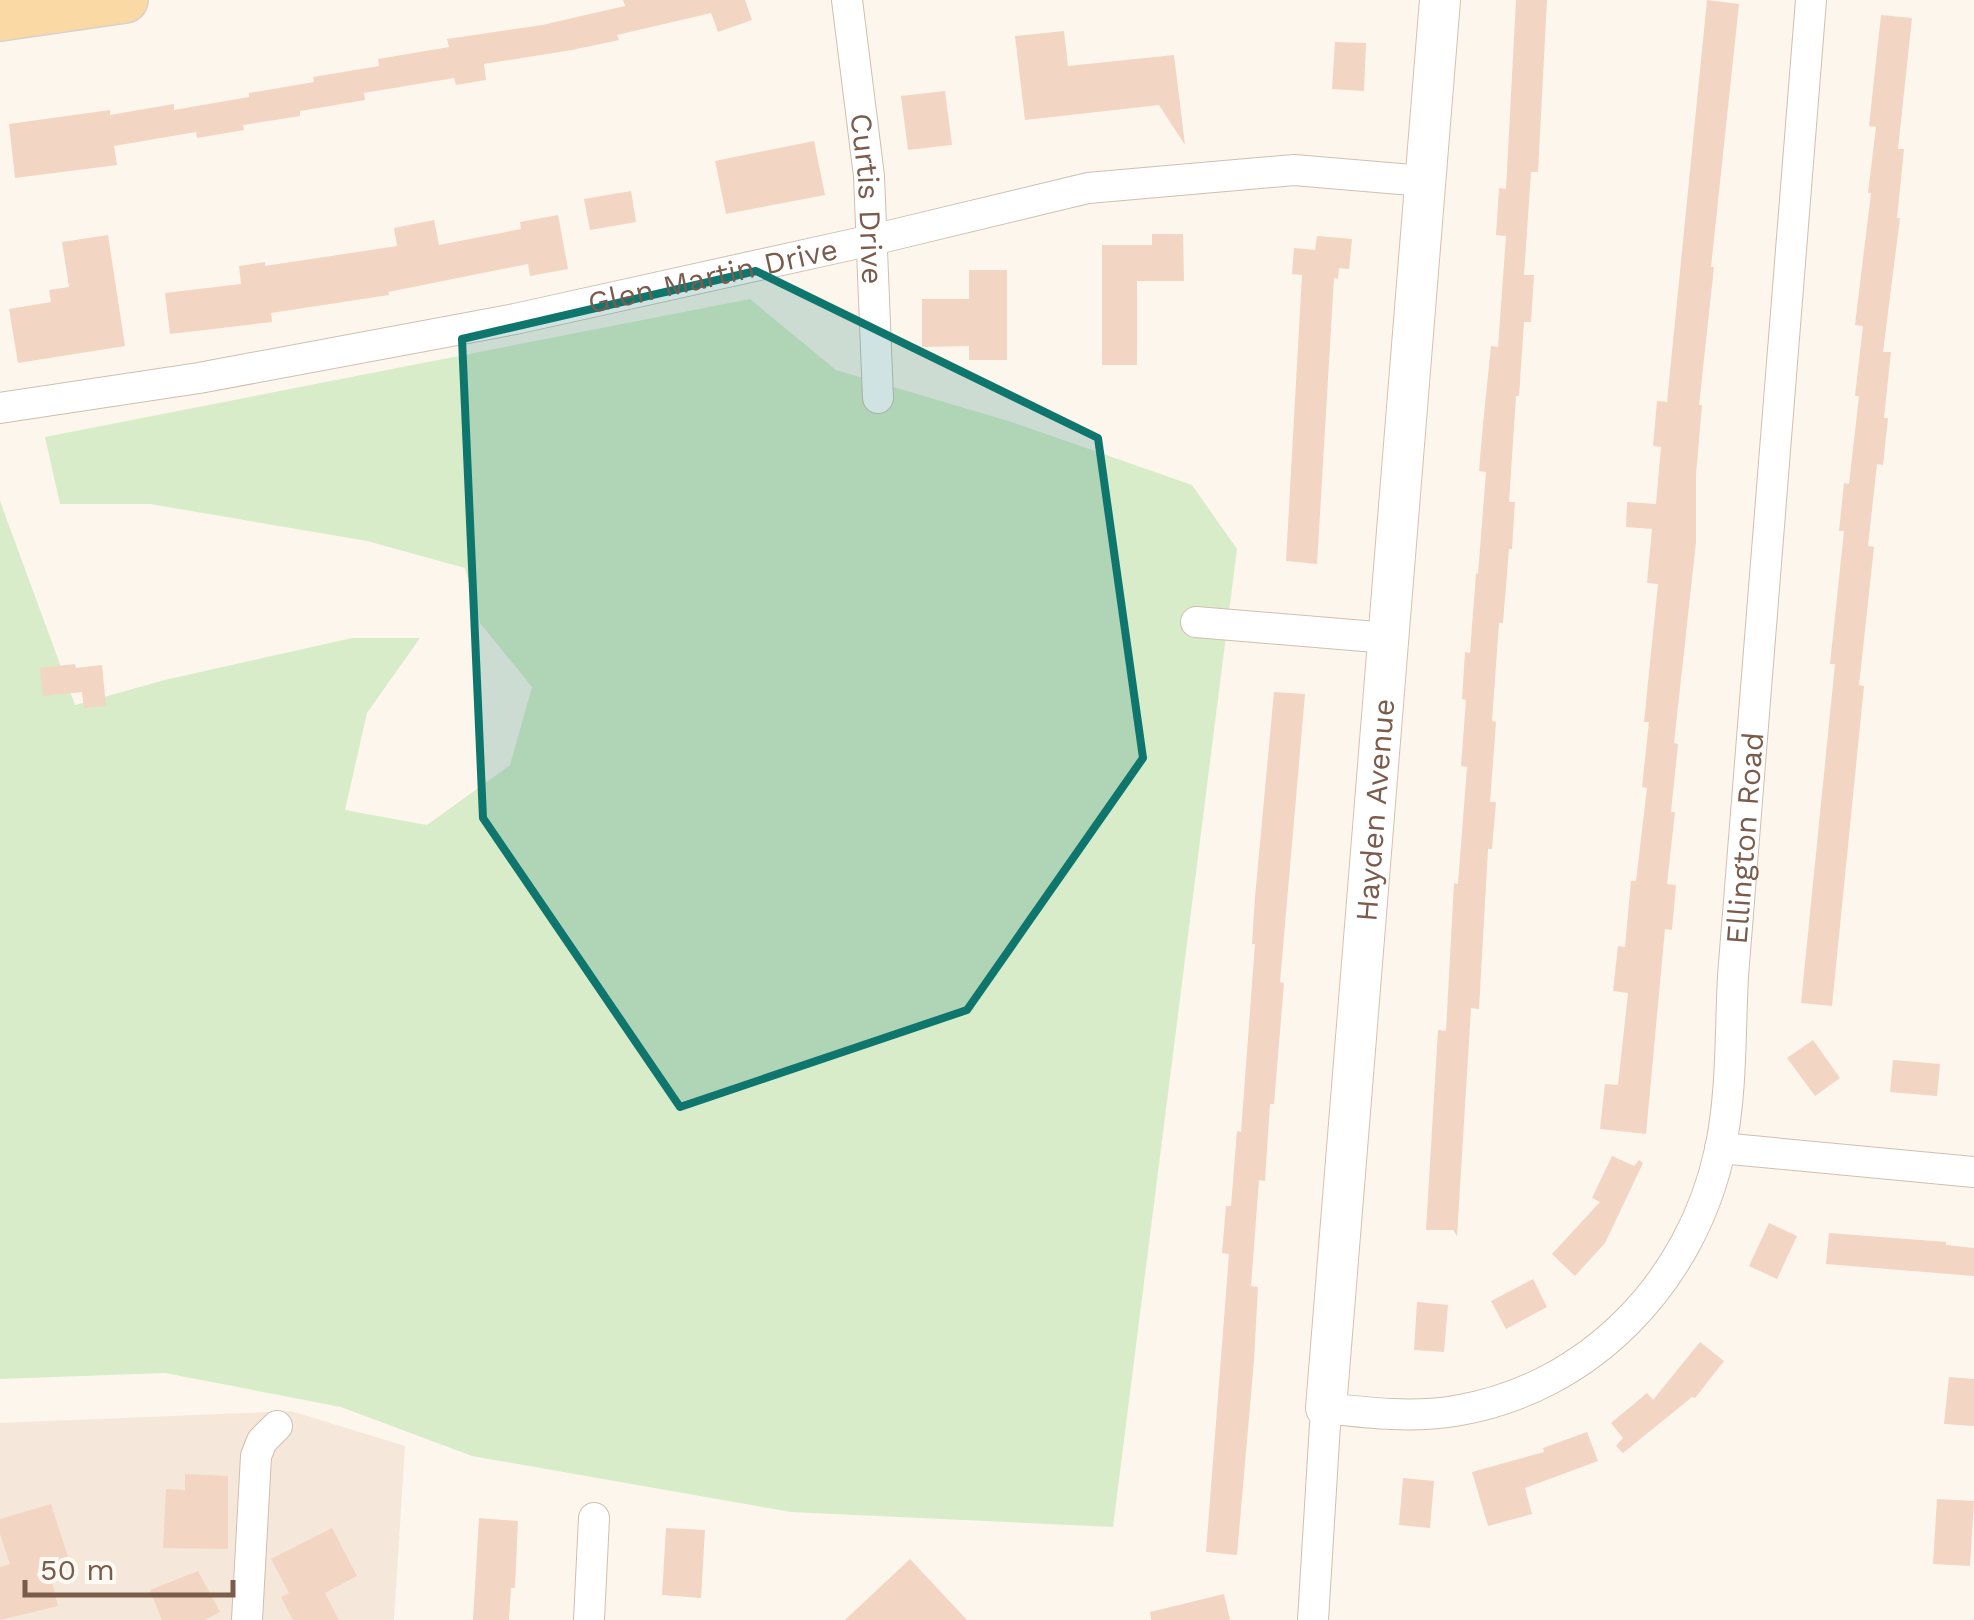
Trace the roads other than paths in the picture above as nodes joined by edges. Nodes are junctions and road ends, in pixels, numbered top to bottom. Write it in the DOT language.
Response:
graph roads {
  1 [pos="124,0"];
  2 [pos="847,0"];
  3 [pos="1440,0"];
  4 [pos="1811,0"];
  5 [pos="0,18"];
  6 [pos="1424,181"];
  7 [pos="872,240"];
  8 [pos="878,398"];
  9 [pos="0,408"];
  10 [pos="1196,622"];
  11 [pos="1388,638"];
  12 [pos="1720,1148"];
  13 [pos="1974,1172"];
  14 [pos="1326,1408"];
  15 [pos="278,1426"];
  16 [pos="594,1518"];
  17 [pos="247,1620"];
  18 [pos="588,1620"];
  19 [pos="1312,1620"];
  1 -- 5 [label="main road"];
  2 -- 7 [label="street, Curtis Drive"];
  3 -- 6 [label="street, Hayden Avenue"];
  4 -- 12 [label="street, Ellington Road"];
  6 -- 7 [label="street, Glen Martin Drive"];
  6 -- 11 [label="street, Hayden Avenue"];
  7 -- 8 [label="street, Curtis Drive"];
  7 -- 9 [label="street, Glen Martin Drive"];
  10 -- 11 [label="street"];
  11 -- 14 [label="street, Hayden Avenue"];
  12 -- 13 [label="street"];
  12 -- 14 [label="street, Ellington Road"];
  14 -- 19 [label="street, Hayden Avenue"];
  15 -- 17 [label="street"];
  16 -- 18 [label="street"];
}
